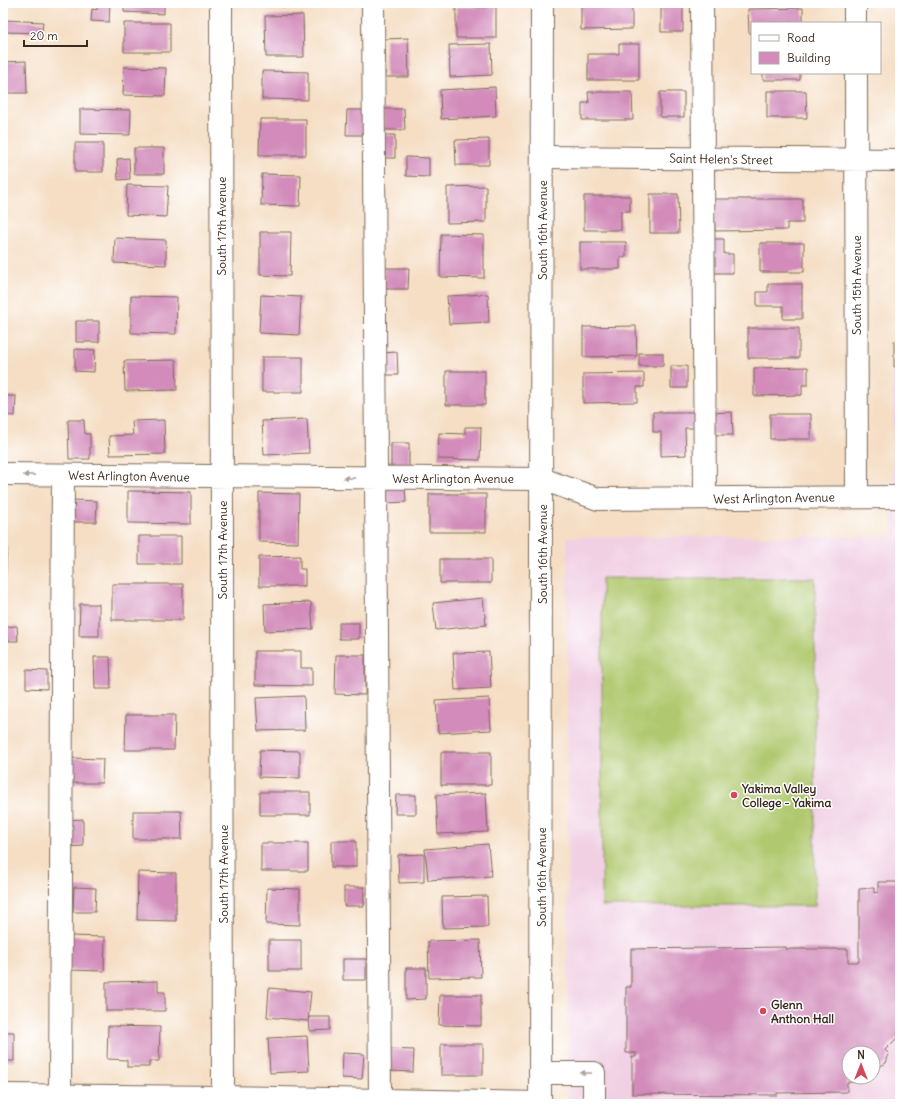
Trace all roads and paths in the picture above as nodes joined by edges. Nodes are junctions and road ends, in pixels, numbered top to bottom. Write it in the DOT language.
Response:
graph roads {
  1 [pos="220,3"];
  2 [pos="373,3"];
  3 [pos="542,3"];
  4 [pos="702,3"];
  5 [pos="855,3"];
  6 [pos="855,22"];
  7 [pos="856,74"];
  8 [pos="542,157"];
  9 [pos="702,159"];
  10 [pos="856,160"];
  11 [pos="900,160"];
  12 [pos="3,474"];
  13 [pos="63,475"];
  14 [pos="222,476"];
  15 [pos="375,478"];
  16 [pos="542,479"];
  17 [pos="857,497"];
  18 [pos="900,497"];
  19 [pos="705,498"];
  20 [pos="540,1073"];
  21 [pos="3,1095"];
  22 [pos="60,1096"];
  23 [pos="223,1097"];
  24 [pos="183,1100"];
  25 [pos="383,1101"];
  26 [pos="540,1104"];
  27 [pos="594,1104"];
  1 -- 14 [label="street, South 17th Avenue"];
  2 -- 15 [label="street"];
  3 -- 8 [label="street, South 16th Avenue"];
  4 -- 9 [label="street"];
  5 -- 6 [label="street"];
  7 -- 10 [label="street, South 15th Avenue"];
  8 -- 9 [label="street, Saint Helen's Street"];
  8 -- 16 [label="street, South 16th Avenue"];
  9 -- 10 [label="street, Saint Helen's Street"];
  9 -- 19 [label="street"];
  10 -- 11 [label="street, Saint Helen's Street"];
  10 -- 17 [label="street, South 15th Avenue"];
  13 -- 12 [label="street, West Arlington Avenue, one-way"];
  13 -- 14 [label="street, West Arlington Avenue"];
  13 -- 22 [label="street"];
  15 -- 14 [label="street, West Arlington Avenue, one-way"];
  14 -- 23 [label="street, South 17th Avenue"];
  15 -- 16 [label="street, West Arlington Avenue"];
  15 -- 25 [label="street"];
  16 -- 19 [label="street, West Arlington Avenue"];
  16 -- 20 [label="street, South 16th Avenue"];
  17 -- 18 [label="street, West Arlington Avenue"];
  17 -- 19 [label="street, West Arlington Avenue"];
  20 -- 26 [label="street, South 16th Avenue"];
  27 -- 20 [label="street, one-way"];
  21 -- 22 [label="street"];
  22 -- 24 [label="street"];
  23 -- 24 [label="street"];
  23 -- 25 [label="street"];
  25 -- 26 [label="street"];
}
